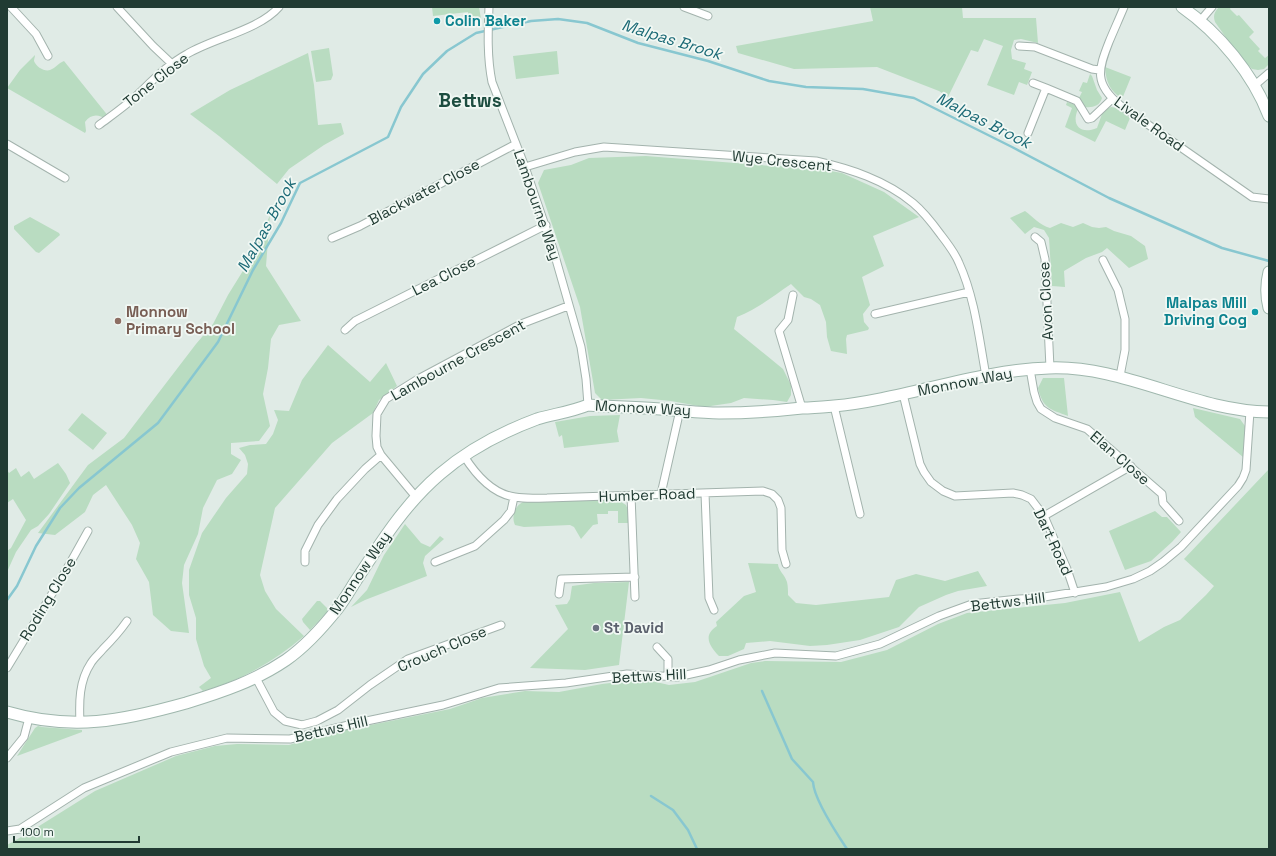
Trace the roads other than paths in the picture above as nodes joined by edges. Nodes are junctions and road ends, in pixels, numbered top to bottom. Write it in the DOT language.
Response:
graph roads {
  1 [pos="11,7"];
  2 [pos="118,7"];
  3 [pos="279,7"];
  4 [pos="489,7"];
  5 [pos="684,7"];
  6 [pos="1124,7"];
  7 [pos="1182,7"];
  8 [pos="1212,7"];
  9 [pos="708,16"];
  10 [pos="1200,21"];
  11 [pos="1019,46"];
  12 [pos="48,56"];
  13 [pos="172,64"];
  14 [pos="1100,70"];
  15 [pos="1269,73"];
  16 [pos="1033,83"];
  17 [pos="1255,85"];
  18 [pos="1046,88"];
  19 [pos="1112,99"];
  20 [pos="1269,116"];
  21 [pos="98,125"];
  22 [pos="1028,133"];
  23 [pos="7,144"];
  24 [pos="516,144"];
  25 [pos="525,167"];
  26 [pos="65,178"];
  27 [pos="1269,199"];
  28 [pos="546,226"];
  29 [pos="1035,237"];
  30 [pos="332,238"];
  31 [pos="1103,260"];
  32 [pos="1268,274"];
  33 [pos="970,292"];
  34 [pos="793,295"];
  35 [pos="568,306"];
  36 [pos="1269,308"];
  37 [pos="875,314"];
  38 [pos="345,330"];
  39 [pos="1050,368"];
  40 [pos="1030,369"];
  41 [pos="986,376"];
  42 [pos="1120,376"];
  43 [pos="903,394"];
  44 [pos="588,405"];
  45 [pos="834,406"];
  46 [pos="802,408"];
  47 [pos="680,410"];
  48 [pos="1250,411"];
  49 [pos="1269,412"];
  50 [pos="381,455"];
  51 [pos="464,456"];
  52 [pos="1131,466"];
  53 [pos="705,493"];
  54 [pos="661,494"];
  55 [pos="632,495"];
  56 [pos="416,497"];
  57 [pos="514,497"];
  58 [pos="860,514"];
  59 [pos="1044,516"];
  60 [pos="1179,521"];
  61 [pos="88,531"];
  62 [pos="305,562"];
  63 [pos="436,562"];
  64 [pos="786,564"];
  65 [pos="635,577"];
  66 [pos="1075,593"];
  67 [pos="560,594"];
  68 [pos="635,597"];
  69 [pos="714,610"];
  70 [pos="127,621"];
  71 [pos="501,625"];
  72 [pos="657,647"];
  73 [pos="7,668"];
  74 [pos="668,676"];
  75 [pos="256,678"];
  76 [pos="7,712"];
  77 [pos="29,718"];
  78 [pos="80,722"];
  79 [pos="7,758"];
  80 [pos="7,831"];
  1 -- 12 [label="street"];
  2 -- 13 [label="street"];
  3 -- 13 [label="street, Tone Close"];
  4 -- 24 [label="street, Lambourne Way"];
  5 -- 9 [label="street"];
  6 -- 14 [label="street"];
  7 -- 10 [label="street"];
  8 -- 10 [label="street"];
  10 -- 17 [label="street"];
  11 -- 14 [label="street"];
  13 -- 21 [label="street, Tone Close"];
  14 -- 19 [label="street, Livale Road"];
  15 -- 17 [label="street"];
  16 -- 18 [label="street"];
  17 -- 20 [label="street"];
  18 -- 19 [label="street"];
  18 -- 22 [label="street"];
  19 -- 27 [label="street, Livale Road"];
  23 -- 26 [label="street"];
  24 -- 25 [label="street, Lambourne Way"];
  24 -- 30 [label="street, Blackwater Close"];
  25 -- 28 [label="street, Lambourne Way"];
  25 -- 33 [label="street, Wye Crescent"];
  28 -- 35 [label="street, Lambourne Way"];
  28 -- 38 [label="street, Lea Close"];
  29 -- 39 [label="street, Avon Close"];
  31 -- 42 [label="street"];
  32 -- 36 [label="street"];
  33 -- 37 [label="street"];
  33 -- 41 [label="street, Wye Crescent"];
  34 -- 46 [label="street"];
  35 -- 44 [label="street, Lambourne Way"];
  35 -- 50 [label="street, Lambourne Crescent"];
  39 -- 40 [label="street, Monnow Way"];
  39 -- 42 [label="street, Monnow Way"];
  40 -- 41 [label="street, Monnow Way"];
  40 -- 52 [label="street, Elan Close"];
  41 -- 43 [label="street, Monnow Way"];
  42 -- 48 [label="street, Monnow Way"];
  43 -- 45 [label="street, Monnow Way"];
  43 -- 59 [label="street, Dart Road"];
  44 -- 47 [label="street, Monnow Way"];
  44 -- 51 [label="street, Monnow Way"];
  45 -- 46 [label="street, Monnow Way"];
  45 -- 58 [label="street"];
  46 -- 47 [label="street, Monnow Way"];
  47 -- 54 [label="street"];
  48 -- 49 [label="street, Monnow Way"];
  48 -- 66 [label="street, Bettws Hill"];
  50 -- 56 [label="street, Lambourne Crescent"];
  50 -- 62 [label="street"];
  51 -- 56 [label="street, Monnow Way"];
  51 -- 57 [label="street, Humber Road"];
  52 -- 59 [label="street"];
  52 -- 60 [label="street, Elan Close"];
  53 -- 54 [label="street, Humber Road"];
  53 -- 64 [label="street, Humber Road"];
  53 -- 69 [label="street"];
  54 -- 55 [label="street, Humber Road"];
  55 -- 57 [label="street, Humber Road"];
  55 -- 65 [label="street"];
  56 -- 75 [label="street, Monnow Way"];
  57 -- 63 [label="street"];
  59 -- 66 [label="street, Dart Road"];
  61 -- 73 [label="street, Roding Close"];
  65 -- 67 [label="street"];
  65 -- 68 [label="street"];
  66 -- 74 [label="street, Bettws Hill"];
  70 -- 78 [label="street"];
  71 -- 75 [label="street, Crouch Close"];
  72 -- 74 [label="street"];
  74 -- 80 [label="street, Bettws Hill"];
  75 -- 78 [label="street, Monnow Way"];
  76 -- 77 [label="street, Monnow Way"];
  77 -- 78 [label="street, Monnow Way"];
  77 -- 79 [label="street"];
}
